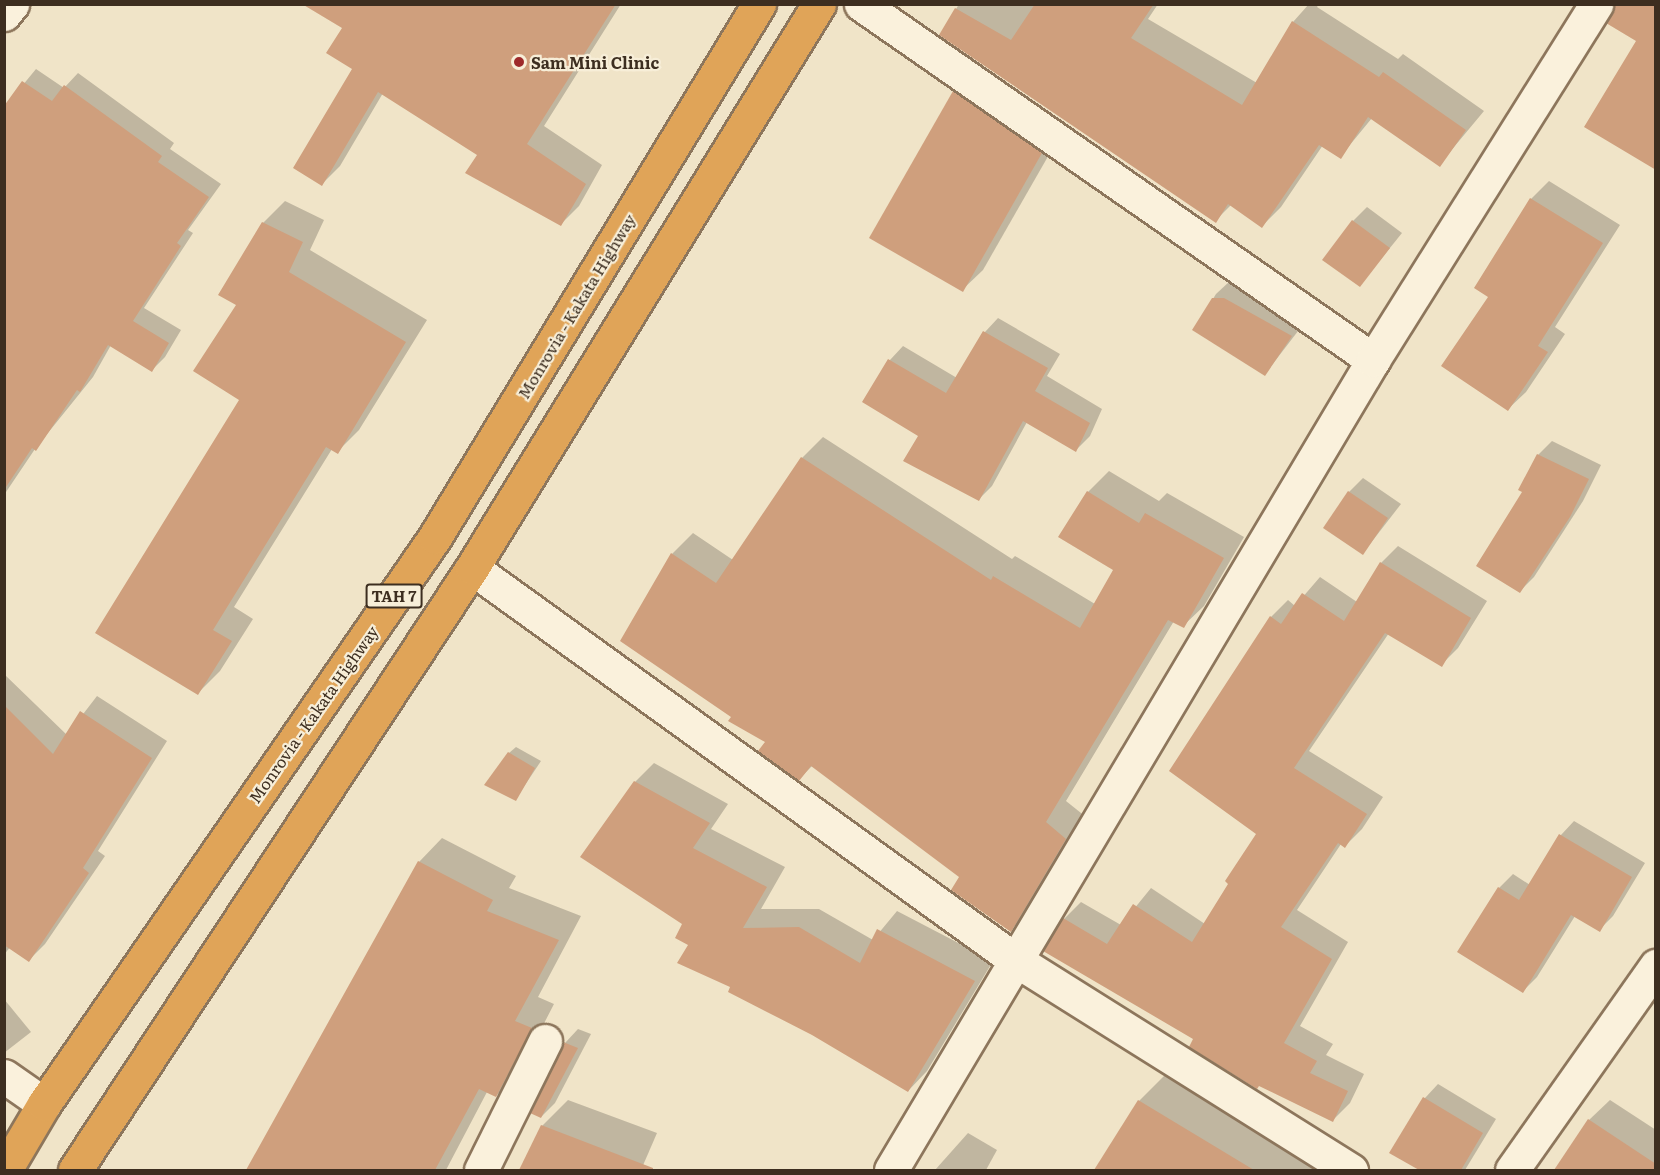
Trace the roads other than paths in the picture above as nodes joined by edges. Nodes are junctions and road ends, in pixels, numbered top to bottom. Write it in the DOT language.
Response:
graph roads {
  1 [pos="12,4"];
  2 [pos="759,4"];
  3 [pos="819,4"];
  4 [pos="861,4"];
  5 [pos="1596,4"];
  6 [pos="4,14"];
  7 [pos="1373,360"];
  8 [pos="472,568"];
  9 [pos="1014,959"];
  10 [pos="1656,966"];
  11 [pos="545,1041"];
  12 [pos="4,1076"];
  13 [pos="44,1104"];
  14 [pos="5,1170"];
  15 [pos="75,1170"];
  16 [pos="481,1170"];
  17 [pos="891,1170"];
  18 [pos="1351,1170"];
  19 [pos="1512,1170"];
  1 -- 6 [label="street"];
  2 -- 13 [label="highway, Monrovia - Kakata Highway / TAH 7"];
  3 -- 8 [label="highway, TAH 7"];
  4 -- 7 [label="street"];
  5 -- 7 [label="street"];
  7 -- 9 [label="street"];
  8 -- 9 [label="street"];
  8 -- 15 [label="highway, TAH 7"];
  9 -- 17 [label="street"];
  9 -- 18 [label="street"];
  10 -- 19 [label="street"];
  11 -- 16 [label="street"];
  12 -- 13 [label="street"];
  13 -- 14 [label="highway, Monrovia - Kakata Highway / TAH 7"];
}
